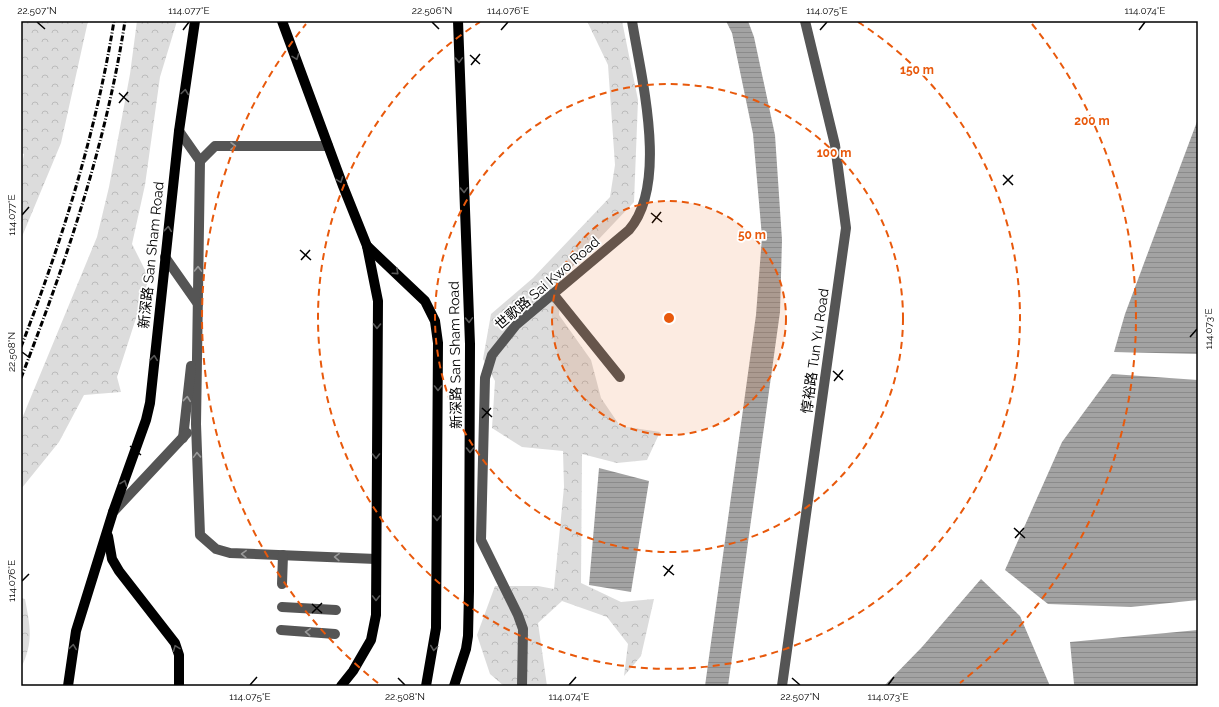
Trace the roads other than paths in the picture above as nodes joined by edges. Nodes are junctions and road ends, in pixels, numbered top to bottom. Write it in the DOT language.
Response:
graph roads {
  1 [pos="195,21"];
  2 [pos="282,21"];
  3 [pos="458,21"];
  4 [pos="632,21"];
  5 [pos="805,21"];
  6 [pos="179,131"];
  7 [pos="328,146"];
  8 [pos="200,161"];
  9 [pos="367,246"];
  10 [pos="165,257"];
  11 [pos="553,294"];
  12 [pos="198,303"];
  13 [pos="620,377"];
  14 [pos="196,424"];
  15 [pos="183,438"];
  16 [pos="114,512"];
  17 [pos="107,534"];
  18 [pos="282,555"];
  19 [pos="376,559"];
  20 [pos="282,584"];
  21 [pos="282,607"];
  22 [pos="336,610"];
  23 [pos="281,630"];
  24 [pos="335,634"];
  25 [pos="68,686"];
  26 [pos="179,686"];
  27 [pos="341,686"];
  28 [pos="426,686"];
  29 [pos="454,686"];
  30 [pos="522,686"];
  31 [pos="782,686"];
  6 -- 1 [label="main road, 新深路 San Sham Road, one-way"];
  2 -- 7 [label="main road, 新深路 San Sham Road, one-way"];
  3 -- 29 [label="main road, 新深路 San Sham Road, one-way"];
  4 -- 11 [label="street, 世歌路 Sai Kwo Road"];
  5 -- 31 [label="street, 惇裕路 Tun Yu Road"];
  6 -- 8 [label="street"];
  10 -- 6 [label="main road, 新深路 San Sham Road, one-way"];
  8 -- 7 [label="street, one-way"];
  7 -- 9 [label="main road, 新深路 San Sham Road, one-way"];
  12 -- 8 [label="street, one-way"];
  9 -- 19 [label="main road, 新深路 San Sham Road, one-way"];
  9 -- 28 [label="main road, 新深路 San Sham Road, one-way"];
  10 -- 12 [label="street"];
  16 -- 10 [label="main road, 新深路 San Sham Road, one-way"];
  11 -- 13 [label="street"];
  11 -- 30 [label="street, 世歌路 Sai Kwo Road"];
  12 -- 14 [label="street"];
  15 -- 12 [label="street, one-way"];
  14 -- 15 [label="street"];
  18 -- 14 [label="street, one-way"];
  15 -- 16 [label="street"];
  16 -- 17 [label="main road, 新深路 San Sham Road"];
  25 -- 17 [label="main road, 新深路 San Sham Road, one-way"];
  26 -- 17 [label="main road, 新深路 San Sham Road, one-way"];
  19 -- 18 [label="street, one-way"];
  18 -- 20 [label="street"];
  19 -- 27 [label="main road, 新深路 San Sham Road, one-way"];
  21 -- 22 [label="street"];
  24 -- 23 [label="street, one-way"];
}
